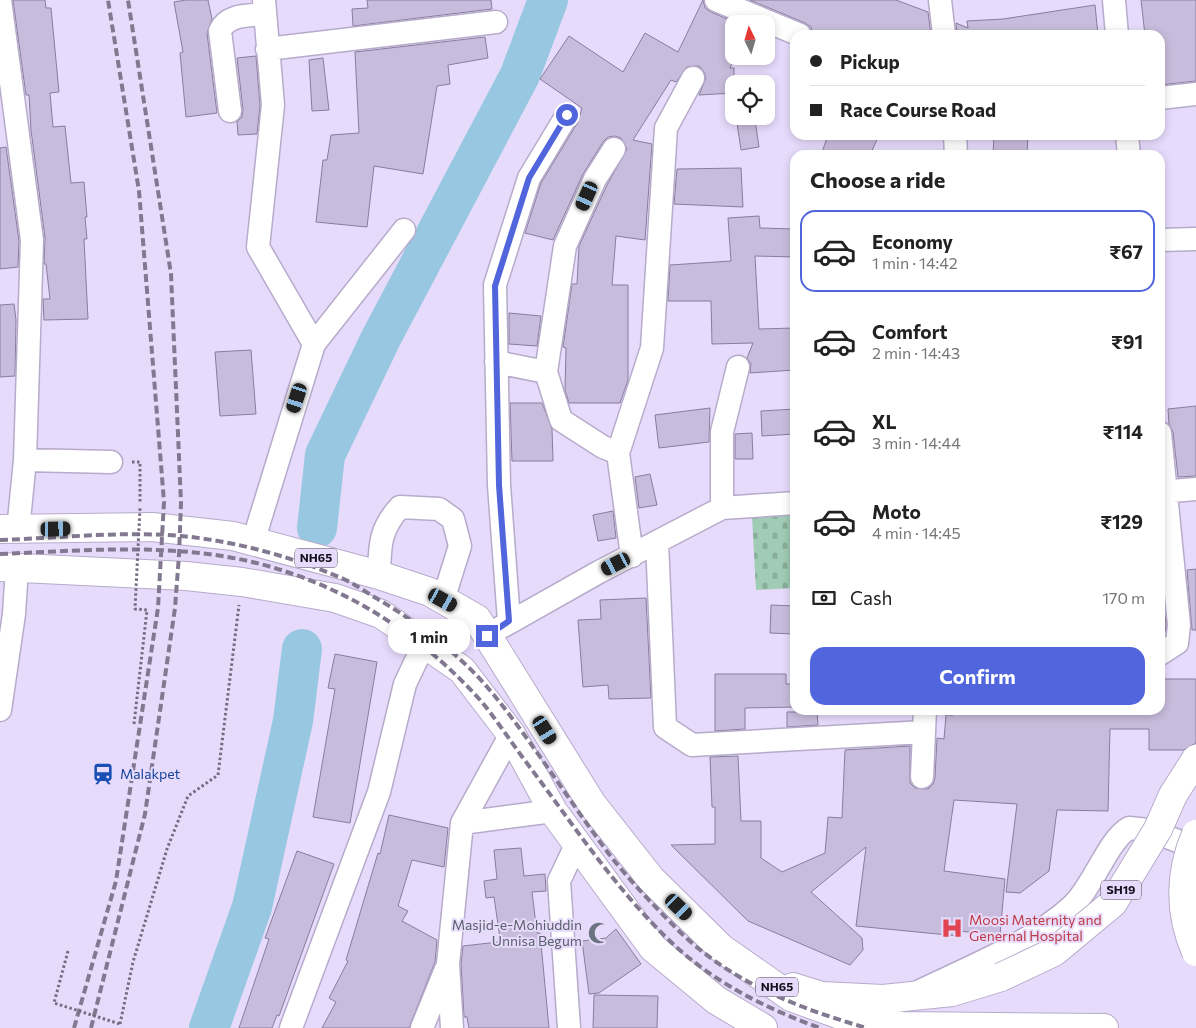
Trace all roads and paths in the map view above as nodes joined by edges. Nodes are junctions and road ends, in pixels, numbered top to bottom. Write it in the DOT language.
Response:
graph roads {
  1 [pos="0,0"];
  2 [pos="716,0"];
  3 [pos="940,0"];
  4 [pos="1114,0"];
  5 [pos="265,7"];
  6 [pos="496,22"];
  7 [pos="943,30"];
  8 [pos="1117,30"];
  9 [pos="790,31"];
  10 [pos="267,49"];
  11 [pos="693,78"];
  12 [pos="1196,94"];
  13 [pos="1165,97"];
  14 [pos="230,111"];
  15 [pos="567,115"];
  16 [pos="614,149"];
  17 [pos="404,230"];
  18 [pos="1196,239"];
  19 [pos="1165,240"];
  20 [pos="314,344"];
  21 [pos="496,362"];
  22 [pos="738,367"];
  23 [pos="546,372"];
  24 [pos="618,453"];
  25 [pos="25,460"];
  26 [pos="111,462"];
  27 [pos="1196,489"];
  28 [pos="1165,492"];
  29 [pos="790,503"];
  30 [pos="722,508"];
  31 [pos="1165,509"];
  32 [pos="9,529"];
  33 [pos="252,542"];
  34 [pos="657,542"];
  35 [pos="632,556"];
  36 [pos="8,568"];
  37 [pos="379,575"];
  38 [pos="242,582"];
  39 [pos="443,600"];
  40 [pos="498,629"];
  41 [pos="424,642"];
  42 [pos="1165,651"];
  43 [pos="0,710"];
  44 [pos="925,721"];
  45 [pos="134,724"];
  46 [pos="511,734"];
  47 [pos="1196,759"];
  48 [pos="922,776"];
  49 [pos="553,811"];
  50 [pos="462,823"];
  51 [pos="1196,834"];
  52 [pos="576,845"];
  53 [pos="1196,848"];
  54 [pos="68,951"];
  55 [pos="1196,952"];
  56 [pos="448,964"];
  57 [pos="765,978"];
  58 [pos="908,996"];
  59 [pos="291,1028"];
  60 [pos="422,1028"];
  61 [pos="452,1028"];
  62 [pos="569,1028"];
  63 [pos="763,1028"];
  64 [pos="1104,1028"];
  1 -- 25 [label="street"];
  2 -- 9 [label="street"];
  3 -- 7 [label="street"];
  4 -- 8 [label="street"];
  5 -- 10 [label="street"];
  5 -- 14 [label="street"];
  6 -- 10 [label="street"];
  10 -- 20 [label="street"];
  11 -- 24 [label="street"];
  12 -- 13 [label="street"];
  15 -- 21 [label="street"];
  16 -- 23 [label="street"];
  17 -- 20 [label="street"];
  18 -- 19 [label="street"];
  20 -- 33 [label="street"];
  21 -- 23 [label="street"];
  21 -- 40 [label="street"];
  22 -- 30 [label="street"];
  23 -- 24 [label="street"];
  24 -- 35 [label="street"];
  25 -- 26 [label="street"];
  25 -- 32 [label="street"];
  26 -- 45 [label="path, bridge"];
  27 -- 28 [label="street"];
  29 -- 30 [label="street"];
  30 -- 34 [label="street"];
  31 -- 42 [label="street"];
  32 -- 33 [label="main road, NH65"];
  33 -- 37 [label="main road, NH65"];
  34 -- 35 [label="street"];
  34 -- 44 [label="street"];
  35 -- 40 [label="street"];
  36 -- 38 [label="main road"];
  36 -- 43 [label="street"];
  37 -- 39 [label="main road, NH65"];
  37 -- 39 [label="street"];
  38 -- 41 [label="main road"];
  38 -- 54 [label="path, bridge"];
  39 -- 40 [label="main road, NH65"];
  40 -- 57 [label="main road, NH65"];
  41 -- 46 [label="main road"];
  41 -- 59 [label="street"];
  44 -- 48 [label="street"];
  46 -- 49 [label="main road"];
  46 -- 50 [label="street"];
  47 -- 58 [label="main road, SH19, bridge"];
  49 -- 50 [label="street"];
  49 -- 52 [label="main road"];
  50 -- 56 [label="street"];
  51 -- 55 [label="main road, bridge"];
  52 -- 62 [label="street"];
  52 -- 63 [label="main road"];
  53 -- 58 [label="street"];
  56 -- 60 [label="street"];
  56 -- 61 [label="street"];
  57 -- 58 [label="main road, SH19"];
  57 -- 64 [label="main road, NH65"];
}
